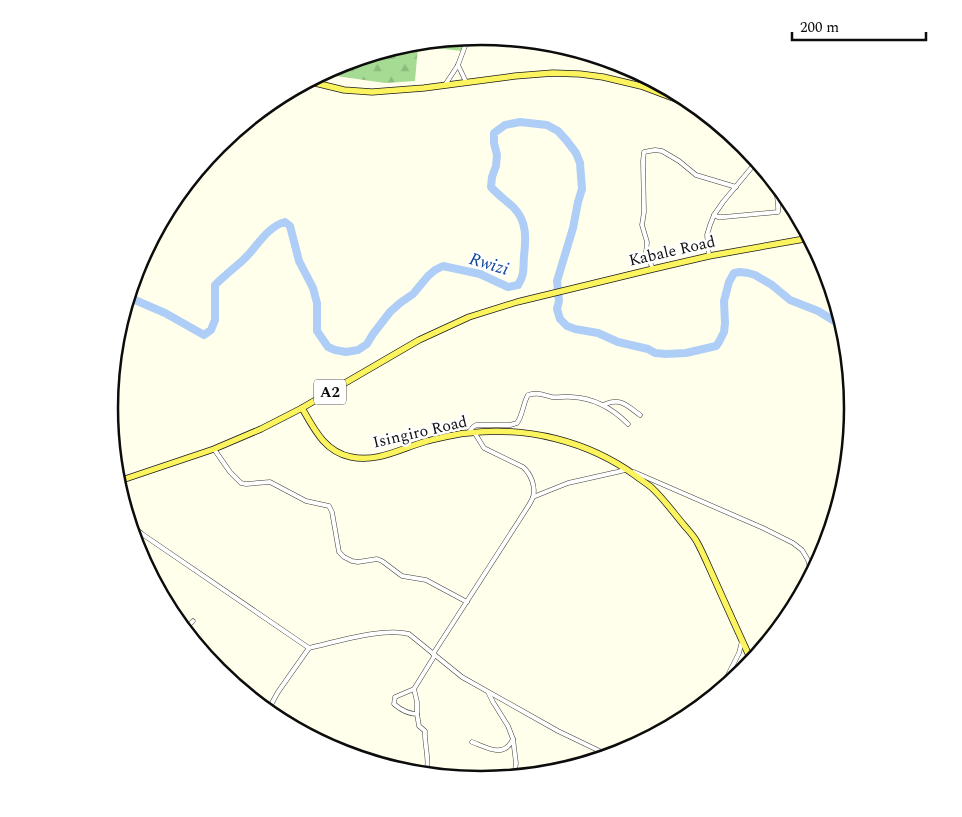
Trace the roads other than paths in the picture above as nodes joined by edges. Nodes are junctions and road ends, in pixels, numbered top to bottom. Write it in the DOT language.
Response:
graph roads {
  1 [pos="465,46"];
  2 [pos="458,65"];
  3 [pos="466,82"];
  4 [pos="642,82"];
  5 [pos="316,84"];
  6 [pos="445,85"];
  7 [pos="641,86"];
  8 [pos="662,94"];
  9 [pos="752,167"];
  10 [pos="736,187"];
  11 [pos="777,199"];
  12 [pos="714,215"];
  13 [pos="802,239"];
  14 [pos="709,256"];
  15 [pos="653,269"];
  16 [pos="603,404"];
  17 [pos="302,408"];
  18 [pos="640,415"];
  19 [pos="628,424"];
  20 [pos="471,433"];
  21 [pos="214,449"];
  22 [pos="626,469"];
  23 [pos="124,479"];
  24 [pos="533,497"];
  25 [pos="139,532"];
  26 [pos="809,564"];
  27 [pos="466,602"];
  28 [pos="193,621"];
  29 [pos="189,625"];
  30 [pos="742,641"];
  31 [pos="309,648"];
  32 [pos="434,654"];
  33 [pos="748,654"];
  34 [pos="728,676"];
  35 [pos="414,688"];
  36 [pos="488,691"];
  37 [pos="271,705"];
  38 [pos="417,714"];
  39 [pos="513,739"];
  40 [pos="472,742"];
  41 [pos="601,752"];
  42 [pos="428,768"];
  43 [pos="515,770"];
  1 -- 2 [label="street"];
  2 -- 3 [label="street"];
  2 -- 6 [label="street"];
  3 -- 6 [label="main road"];
  3 -- 7 [label="main road"];
  4 -- 7 [label="street"];
  5 -- 6 [label="main road"];
  7 -- 8 [label="main road"];
  9 -- 10 [label="street"];
  10 -- 12 [label="street"];
  10 -- 15 [label="street"];
  11 -- 12 [label="street"];
  12 -- 14 [label="street"];
  13 -- 14 [label="main road, Kabale Road / A2"];
  14 -- 15 [label="main road, Kabale Road / A2"];
  15 -- 17 [label="main road, Kabale Road / A2"];
  16 -- 18 [label="street"];
  16 -- 19 [label="street"];
  16 -- 20 [label="street"];
  17 -- 20 [label="main road, Isingiro Road"];
  17 -- 21 [label="main road, A2"];
  20 -- 22 [label="main road, Isingiro Road"];
  20 -- 24 [label="street"];
  21 -- 23 [label="main road, A2"];
  21 -- 27 [label="street"];
  22 -- 24 [label="street"];
  22 -- 26 [label="street"];
  22 -- 30 [label="main road, Isingiro Road"];
  24 -- 27 [label="street"];
  25 -- 31 [label="street"];
  27 -- 32 [label="street"];
  28 -- 29 [label="street"];
  30 -- 33 [label="main road, Isingiro Road"];
  30 -- 34 [label="street"];
  31 -- 32 [label="street"];
  31 -- 37 [label="street"];
  32 -- 35 [label="street"];
  32 -- 36 [label="street"];
  35 -- 38 [label="street"];
  35 -- 38 [label="street"];
  36 -- 39 [label="street"];
  36 -- 41 [label="street"];
  38 -- 42 [label="street"];
  39 -- 40 [label="street"];
  39 -- 43 [label="street"];
}
